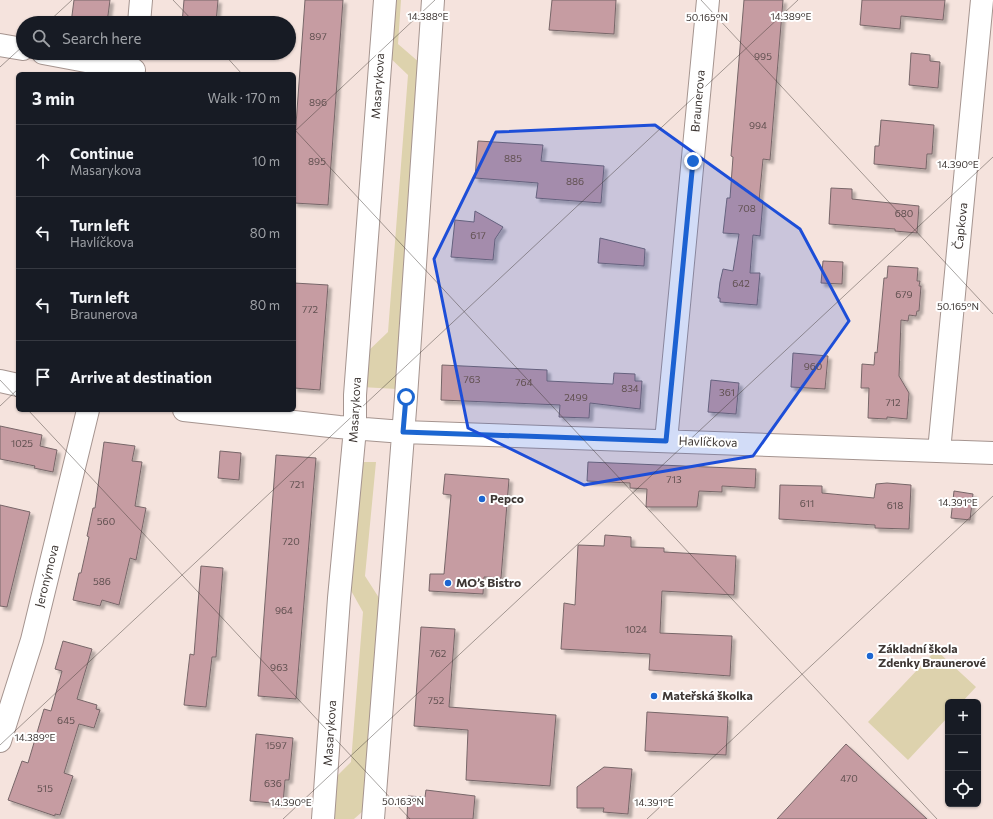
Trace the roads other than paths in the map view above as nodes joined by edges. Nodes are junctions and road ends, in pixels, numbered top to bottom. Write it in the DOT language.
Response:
graph roads {
  1 [pos="141,0"];
  2 [pos="385,0"];
  3 [pos="433,0"];
  4 [pos="708,0"];
  5 [pos="982,0"];
  6 [pos="140,16"];
  7 [pos="0,45"];
  8 [pos="16,48"];
  9 [pos="93,60"];
  10 [pos="135,66"];
  11 [pos="0,381"];
  12 [pos="16,385"];
  13 [pos="88,412"];
  14 [pos="202,412"];
  15 [pos="355,429"];
  16 [pos="403,432"];
  17 [pos="666,441"];
  18 [pos="939,451"];
  19 [pos="993,453"];
  20 [pos="0,741"];
  21 [pos="323,819"];
  22 [pos="373,819"];
  1 -- 6 [label="street"];
  2 -- 15 [label="street, Masarykova"];
  3 -- 16 [label="street"];
  4 -- 17 [label="street, Braunerova"];
  5 -- 18 [label="street, Čapkova"];
  7 -- 8 [label="street"];
  9 -- 10 [label="street"];
  11 -- 12 [label="street"];
  13 -- 20 [label="street, Jeronýmova"];
  14 -- 15 [label="street, Havlíčkova"];
  15 -- 16 [label="street, Havlíčkova"];
  15 -- 21 [label="street, Masarykova"];
  16 -- 17 [label="street, Havlíčkova"];
  16 -- 22 [label="street"];
  17 -- 18 [label="street, Havlíčkova"];
  18 -- 19 [label="street, Havlíčkova"];
}
